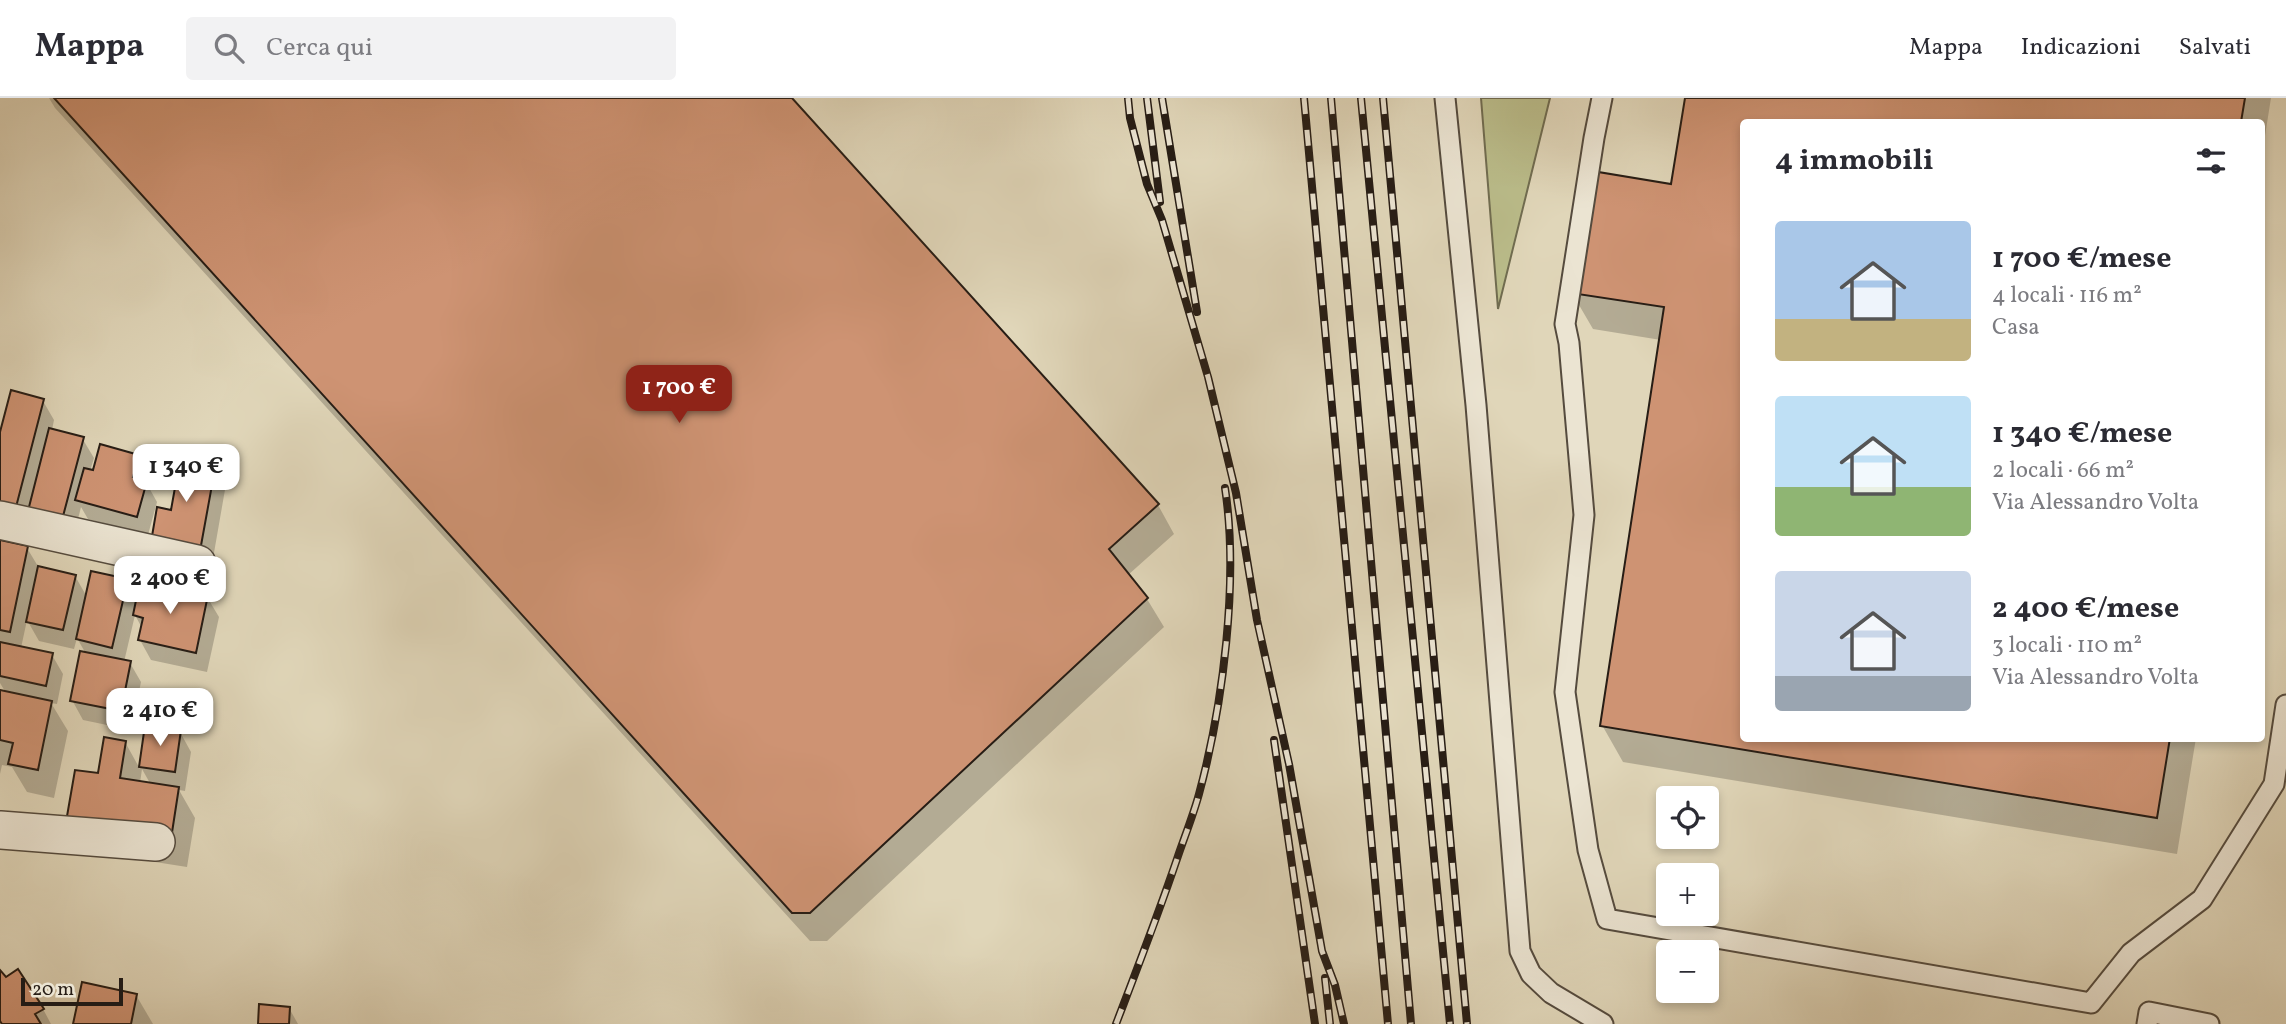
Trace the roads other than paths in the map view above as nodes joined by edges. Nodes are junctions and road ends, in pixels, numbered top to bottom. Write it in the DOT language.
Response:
graph roads {
  1 [pos="1445,98"];
  2 [pos="1602,98"];
  3 [pos="0,520"];
  4 [pos="197,564"];
  5 [pos="2286,705"];
  6 [pos="0,830"];
  7 [pos="156,842"];
  8 [pos="2148,1018"];
  9 [pos="1603,1024"];
  10 [pos="2209,1024"];
  1 -- 9 [label="lane"];
  2 -- 5 [label="lane"];
  3 -- 4 [label="street"];
  6 -- 7 [label="street"];
  8 -- 10 [label="lane"];
}
